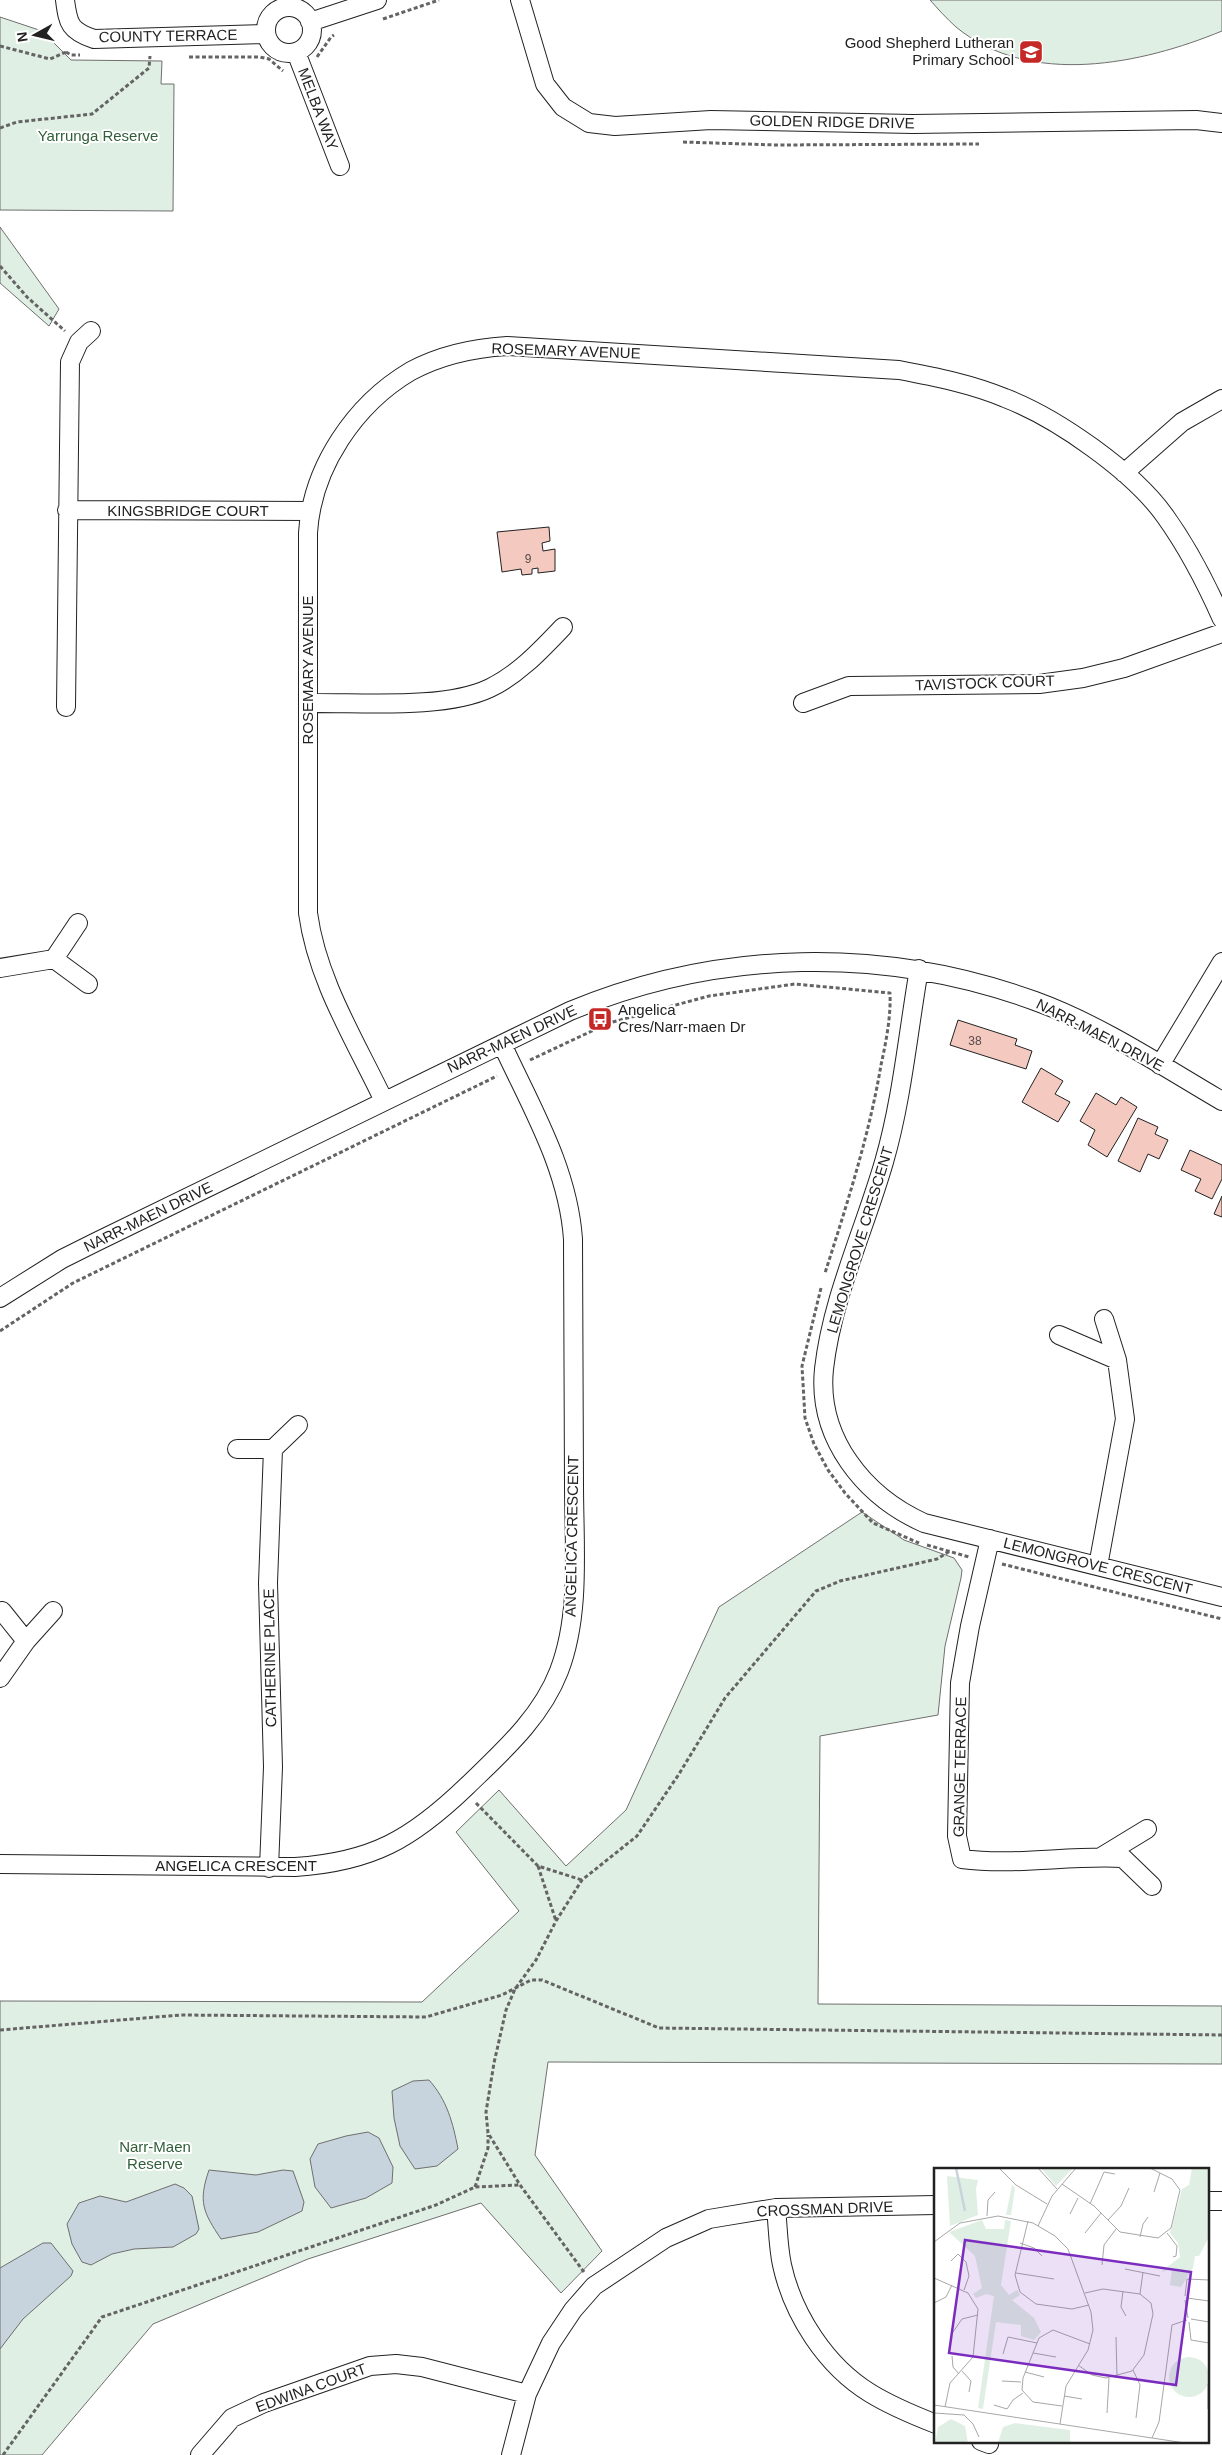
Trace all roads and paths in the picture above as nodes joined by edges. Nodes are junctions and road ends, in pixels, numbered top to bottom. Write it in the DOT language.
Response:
graph roads {
  1 [pos="65,0"];
  2 [pos="377,0"];
  3 [pos="520,0"];
  4 [pos="282,4"];
  5 [pos="310,22"];
  6 [pos="266,34"];
  7 [pos="0,46"];
  8 [pos="66,52"];
  9 [pos="296,52"];
  10 [pos="150,55"];
  11 [pos="1222,123"];
  12 [pos="0,128"];
  13 [pos="340,166"];
  14 [pos="0,266"];
  15 [pos="85,337"];
  16 [pos="1222,399"];
  17 [pos="1124,473"];
  18 [pos="67,510"];
  19 [pos="309,511"];
  20 [pos="1222,618"];
  21 [pos="563,627"];
  22 [pos="1222,633"];
  23 [pos="803,702"];
  24 [pos="308,703"];
  25 [pos="66,707"];
  26 [pos="78,923"];
  27 [pos="54,959"];
  28 [pos="1222,962"];
  29 [pos="0,968"];
  30 [pos="919,969"];
  31 [pos="88,984"];
  32 [pos="502,1044"];
  33 [pos="1160,1065"];
  34 [pos="513,1068"];
  35 [pos="384,1101"];
  36 [pos="1222,1101"];
  37 [pos="0,1298"];
  38 [pos="1104,1319"];
  39 [pos="0,1331"];
  40 [pos="1059,1335"];
  41 [pos="1117,1360"];
  42 [pos="298,1424"];
  43 [pos="237,1449"];
  44 [pos="273,1449"];
  45 [pos="990,1540"];
  46 [pos="950,1551"];
  47 [pos="985,1560"];
  48 [pos="1098,1566"];
  49 [pos="1222,1597"];
  50 [pos="2,1611"];
  51 [pos="53,1611"];
  52 [pos="1222,1619"];
  53 [pos="26,1641"];
  54 [pos="0,1678"];
  55 [pos="463,1790"];
  56 [pos="1147,1829"];
  57 [pos="1101,1857"];
  58 [pos="0,1864"];
  59 [pos="538,1866"];
  60 [pos="269,1868"];
  61 [pos="582,1880"];
  62 [pos="1152,1886"];
  63 [pos="556,1921"];
  64 [pos="515,1989"];
  65 [pos="0,2030"];
  66 [pos="1222,2035"];
  67 [pos="488,2133"];
  68 [pos="520,2185"];
  69 [pos="475,2187"];
  70 [pos="934,2205"];
  71 [pos="776,2208"];
  72 [pos="594,2286"];
  73 [pos="527,2394"];
  74 [pos="934,2423"];
  75 [pos="3,2455"];
  76 [pos="200,2455"];
  77 [pos="511,2455"];
  1 -- 6 [label="street, COUNTY TERRACE"];
  2 -- 5 [label="street"];
  3 -- 11 [label="street, GOLDEN RIDGE DRIVE"];
  4 -- 5 [label="street"];
  4 -- 6 [label="street"];
  5 -- 9 [label="street"];
  6 -- 9 [label="street"];
  7 -- 8 [label="path"];
  9 -- 13 [label="street, MELBA WAY"];
  10 -- 12 [label="path"];
  14 -- 15 [label="path"];
  15 -- 18 [label="street"];
  16 -- 17 [label="street"];
  17 -- 19 [label="street, ROSEMARY AVENUE"];
  17 -- 20 [label="street, ROSEMARY AVENUE"];
  18 -- 19 [label="street, KINGSBRIDGE COURT"];
  18 -- 25 [label="street"];
  19 -- 24 [label="street, ROSEMARY AVENUE"];
  21 -- 24 [label="street"];
  22 -- 23 [label="street, TAVISTOCK COURT"];
  24 -- 35 [label="street, ROSEMARY AVENUE"];
  26 -- 27 [label="street"];
  27 -- 29 [label="street"];
  27 -- 31 [label="street"];
  28 -- 33 [label="street"];
  30 -- 32 [label="street, NARR-MAEN DRIVE"];
  30 -- 33 [label="street, NARR-MAEN DRIVE"];
  30 -- 45 [label="street, LEMONGROVE CRESCENT"];
  32 -- 34 [label="street, ANGELICA CRESCENT"];
  32 -- 35 [label="street, NARR-MAEN DRIVE"];
  33 -- 36 [label="street, NARR-MAEN DRIVE"];
  34 -- 39 [label="path"];
  34 -- 46 [label="path"];
  34 -- 55 [label="street, ANGELICA CRESCENT"];
  35 -- 37 [label="street, NARR-MAEN DRIVE"];
  38 -- 41 [label="street"];
  40 -- 41 [label="street"];
  41 -- 48 [label="street"];
  42 -- 44 [label="street"];
  43 -- 44 [label="street"];
  44 -- 60 [label="street, CATHERINE PLACE"];
  45 -- 47 [label="street, GRANGE TERRACE"];
  45 -- 48 [label="street, LEMONGROVE CRESCENT"];
  46 -- 47 [label="path"];
  46 -- 61 [label="path"];
  47 -- 52 [label="path"];
  47 -- 57 [label="street, GRANGE TERRACE"];
  48 -- 49 [label="street, LEMONGROVE CRESCENT"];
  50 -- 53 [label="street"];
  51 -- 53 [label="street"];
  53 -- 54 [label="street"];
  55 -- 59 [label="path"];
  55 -- 60 [label="street, ANGELICA CRESCENT"];
  56 -- 57 [label="street, GRANGE TERRACE"];
  57 -- 62 [label="street, GRANGE TERRACE"];
  58 -- 60 [label="street, ANGELICA CRESCENT"];
  59 -- 61 [label="path"];
  59 -- 63 [label="path"];
  61 -- 63 [label="path"];
  63 -- 64 [label="path"];
  64 -- 65 [label="path"];
  64 -- 66 [label="path"];
  64 -- 67 [label="path"];
  67 -- 68 [label="path"];
  67 -- 69 [label="path"];
  68 -- 69 [label="path"];
  68 -- 72 [label="path"];
  69 -- 75 [label="path"];
  70 -- 71 [label="street, CROSSMAN DRIVE"];
  71 -- 72 [label="street, CROSSMAN DRIVE"];
  71 -- 74 [label="street"];
  72 -- 73 [label="street, CROSSMAN DRIVE"];
  73 -- 76 [label="street, EDWINA COURT"];
  73 -- 77 [label="street, CROSSMAN DRIVE"];
}
